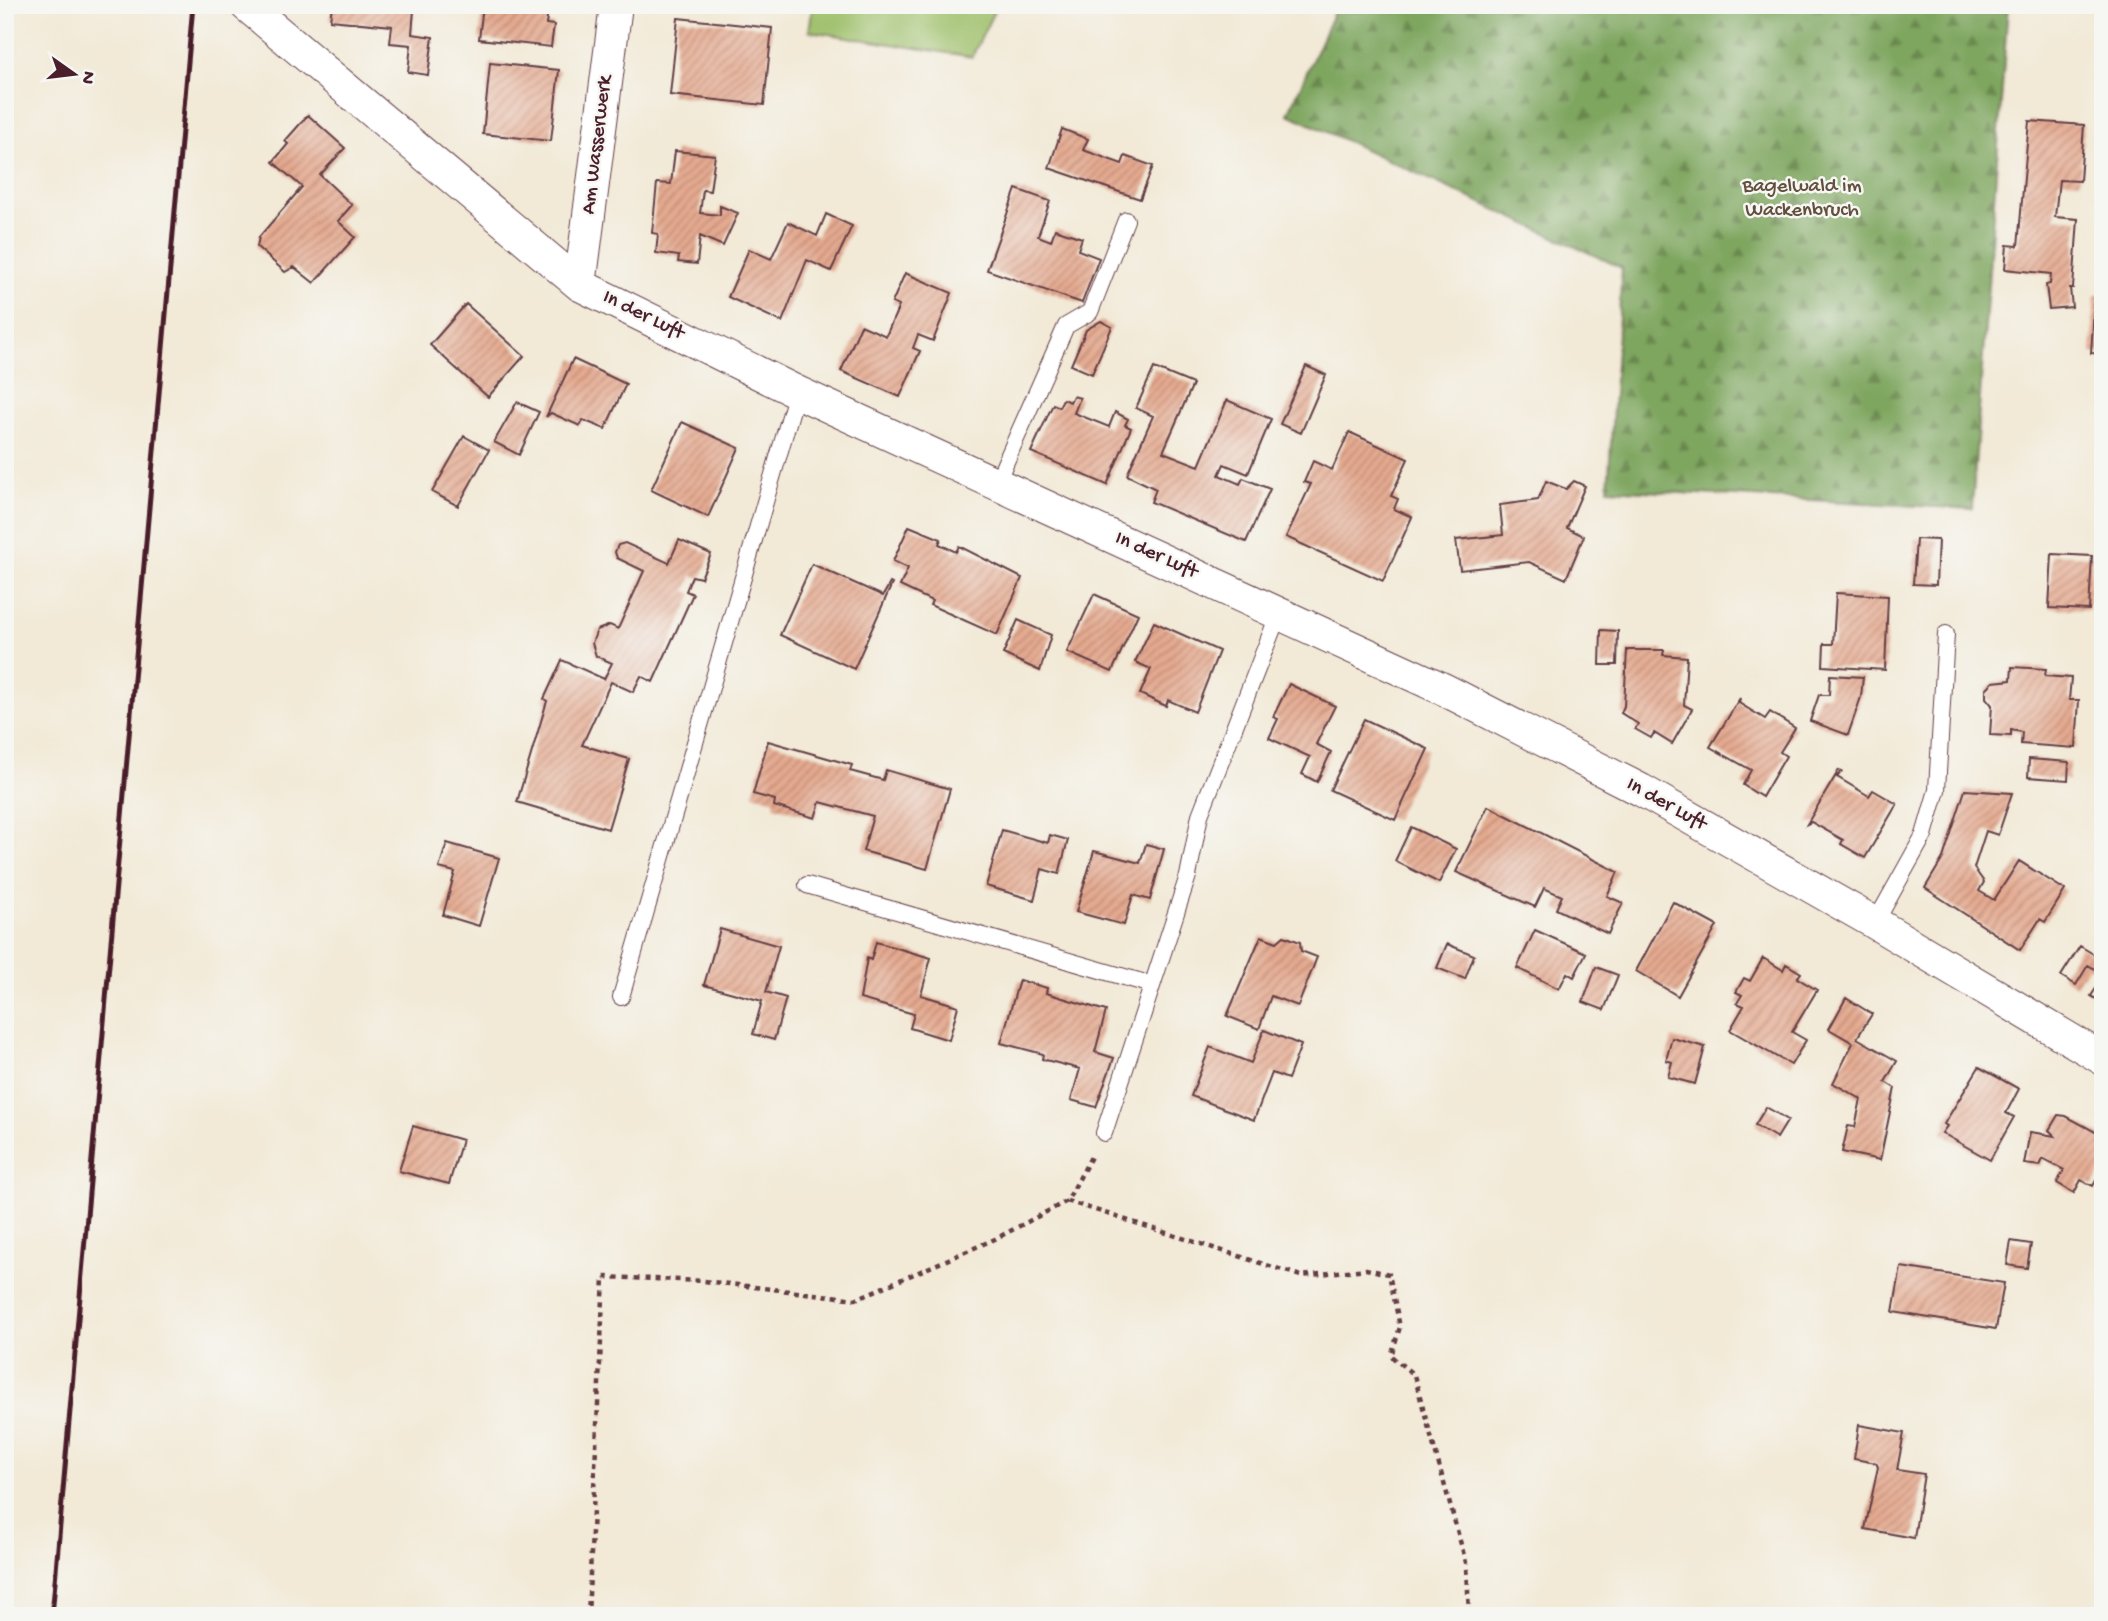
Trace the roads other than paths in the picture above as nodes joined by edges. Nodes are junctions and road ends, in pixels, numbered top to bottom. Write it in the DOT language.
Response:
graph roads {
  1 [pos="246,5"];
  2 [pos="615,5"];
  3 [pos="1126,220"];
  4 [pos="580,285"];
  5 [pos="797,392"];
  6 [pos="996,484"];
  7 [pos="1279,613"];
  8 [pos="1945,634"];
  9 [pos="807,885"];
  10 [pos="1875,923"];
  11 [pos="1152,985"];
  12 [pos="621,996"];
  13 [pos="2103,1059"];
  14 [pos="1104,1133"];
  1 -- 4 [label="street, In der Luft"];
  2 -- 4 [label="street, Am Wasserwerk"];
  3 -- 6 [label="lane"];
  4 -- 5 [label="street, In der Luft"];
  5 -- 6 [label="street, In der Luft"];
  5 -- 12 [label="lane"];
  6 -- 7 [label="street, In der Luft"];
  7 -- 10 [label="street, In der Luft"];
  7 -- 11 [label="lane"];
  8 -- 10 [label="lane"];
  9 -- 11 [label="lane"];
  10 -- 13 [label="street, In der Luft"];
  11 -- 14 [label="lane"];
}
